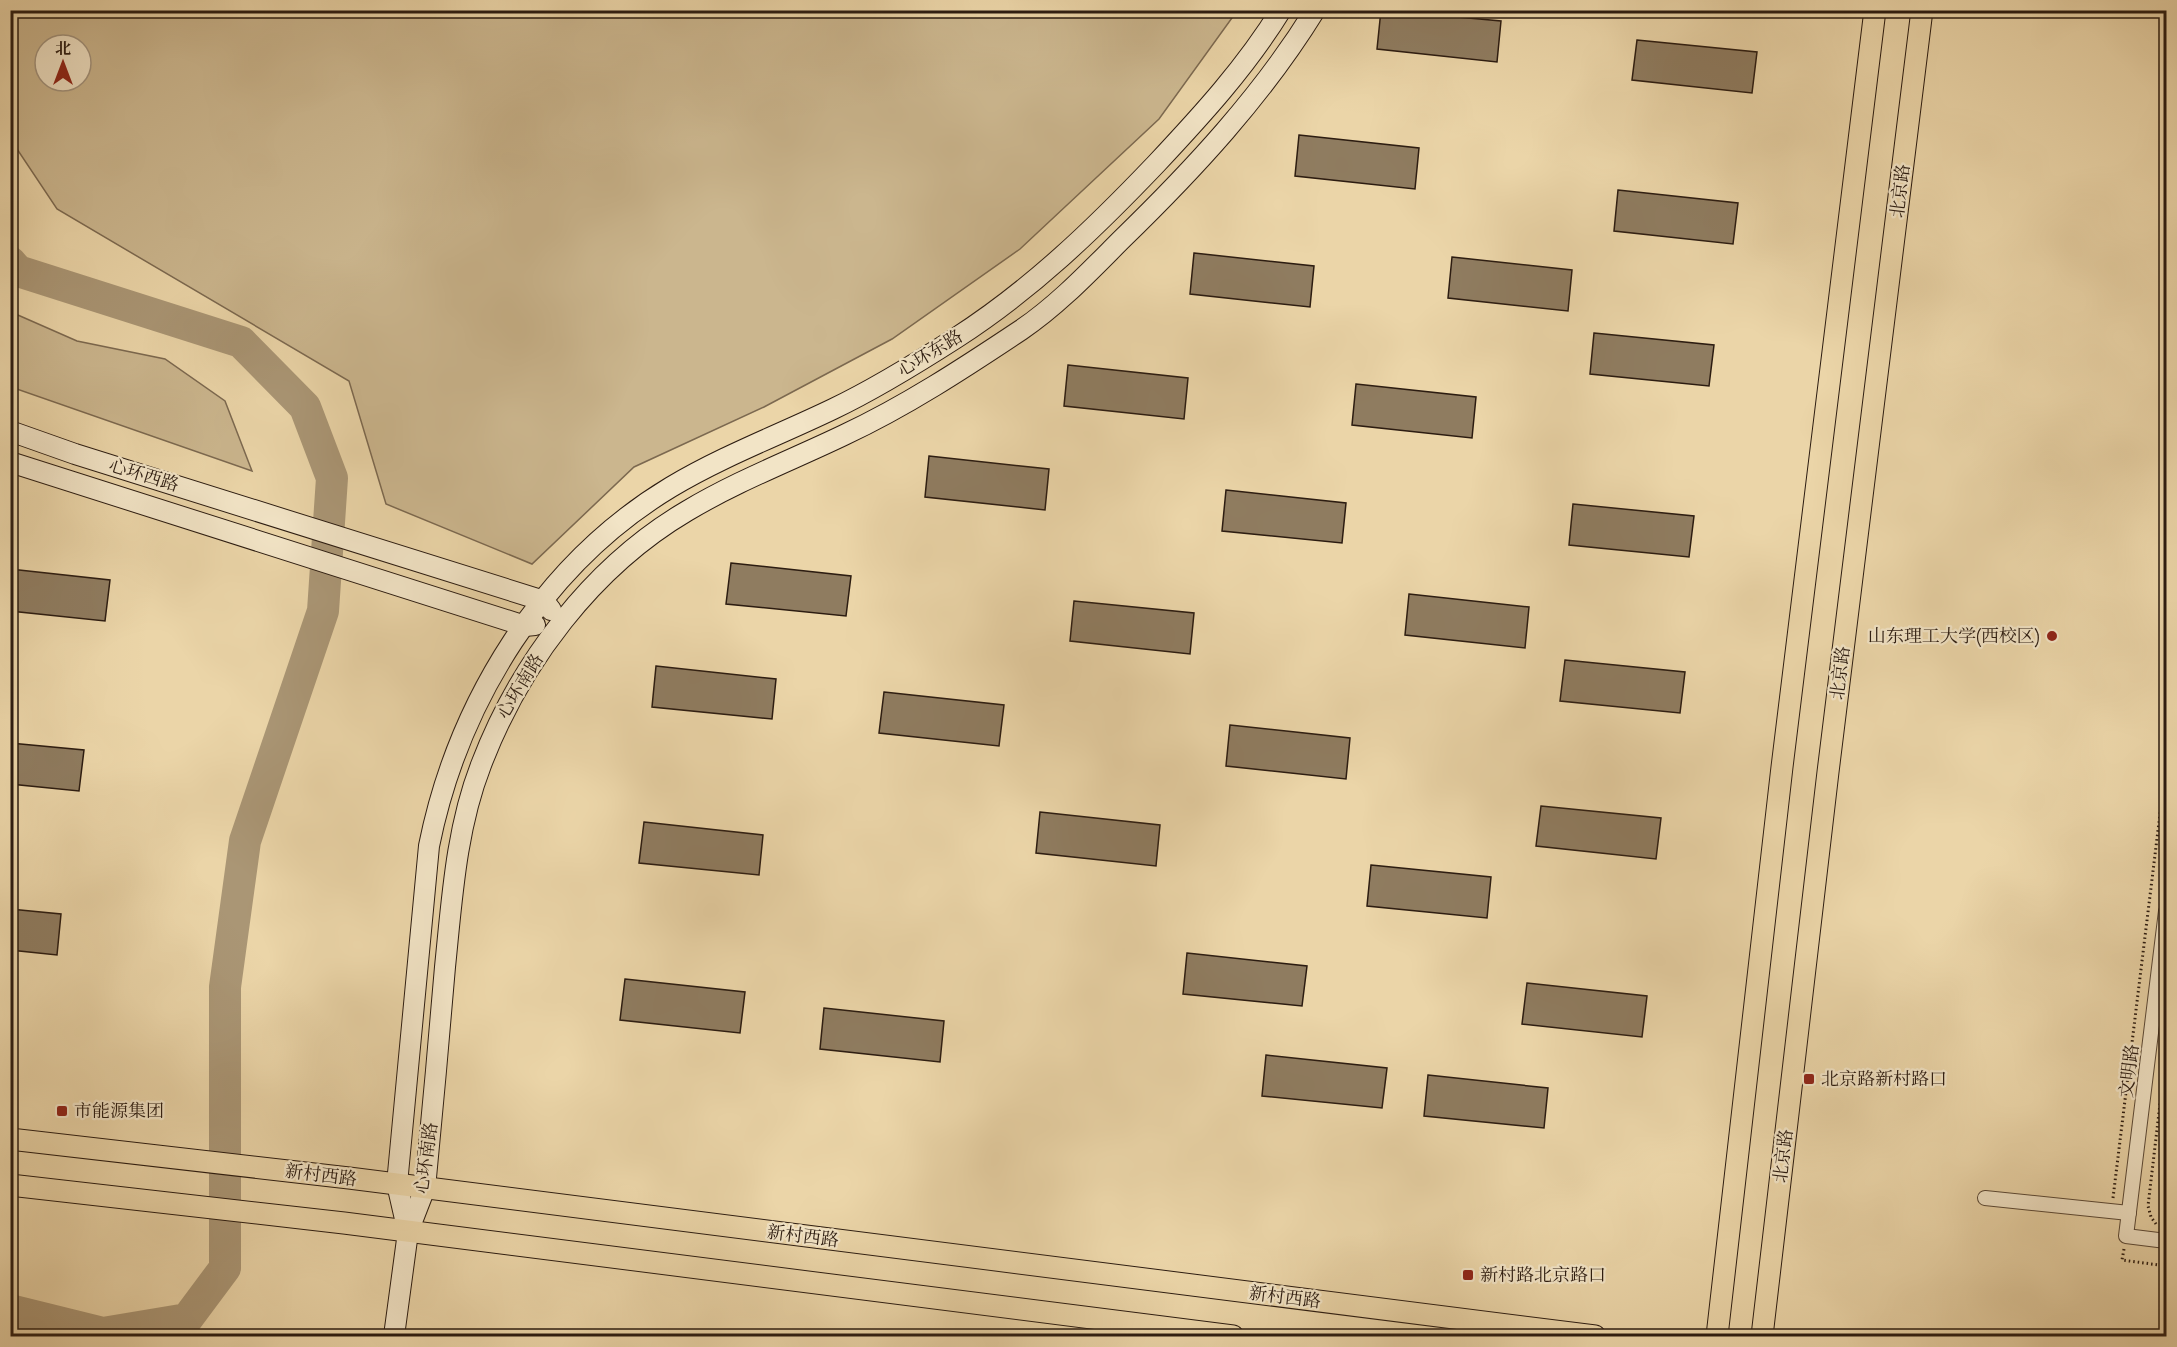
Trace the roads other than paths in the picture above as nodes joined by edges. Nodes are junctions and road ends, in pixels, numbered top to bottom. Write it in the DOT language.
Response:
graph roads {
  1 [pos="1281,10"];
  2 [pos="1315,10"];
  3 [pos="1875,10"];
  4 [pos="1922,10"];
  5 [pos="10,431"];
  6 [pos="10,462"];
  7 [pos="544,601"];
  8 [pos="561,621"];
  9 [pos="525,626"];
  10 [pos="2166,911"];
  11 [pos="2164,959"];
  12 [pos="10,1139"];
  13 [pos="397,1184"];
  14 [pos="10,1185"];
  15 [pos="425,1188"];
  16 [pos="1985,1198"];
  17 [pos="2129,1213"];
  18 [pos="408,1232"];
  19 [pos="2166,1241"];
  20 [pos="394,1336"];
  21 [pos="1233,1336"];
  22 [pos="1595,1336"];
  23 [pos="1717,1336"];
  24 [pos="1762,1336"];
  1 -- 7 [label="main road, 心环东路"];
  2 -- 8 [label="main road, 心环东路"];
  3 -- 23 [label="main road"];
  4 -- 24 [label="main road, 北京路"];
  5 -- 7 [label="main road, 心环西路"];
  6 -- 9 [label="main road, 心环西路"];
  7 -- 8 [label="main road"];
  7 -- 9 [label="main road, 心环东路"];
  8 -- 9 [label="main road"];
  8 -- 15 [label="main road, 心环南路"];
  9 -- 13 [label="main road, 心环南路"];
  10 -- 11 [label="street, 文明路"];
  11 -- 17 [label="street, 文明路"];
  12 -- 13 [label="main road, 新村西路"];
  13 -- 15 [label="main road, 新村西路"];
  13 -- 18 [label="main road, 心环南路"];
  14 -- 18 [label="main road"];
  15 -- 18 [label="main road, 心环南路"];
  15 -- 22 [label="main road, 新村西路"];
  16 -- 17 [label="street"];
  17 -- 19 [label="street, 文明路"];
  18 -- 20 [label="main road"];
  18 -- 21 [label="main road"];
}
